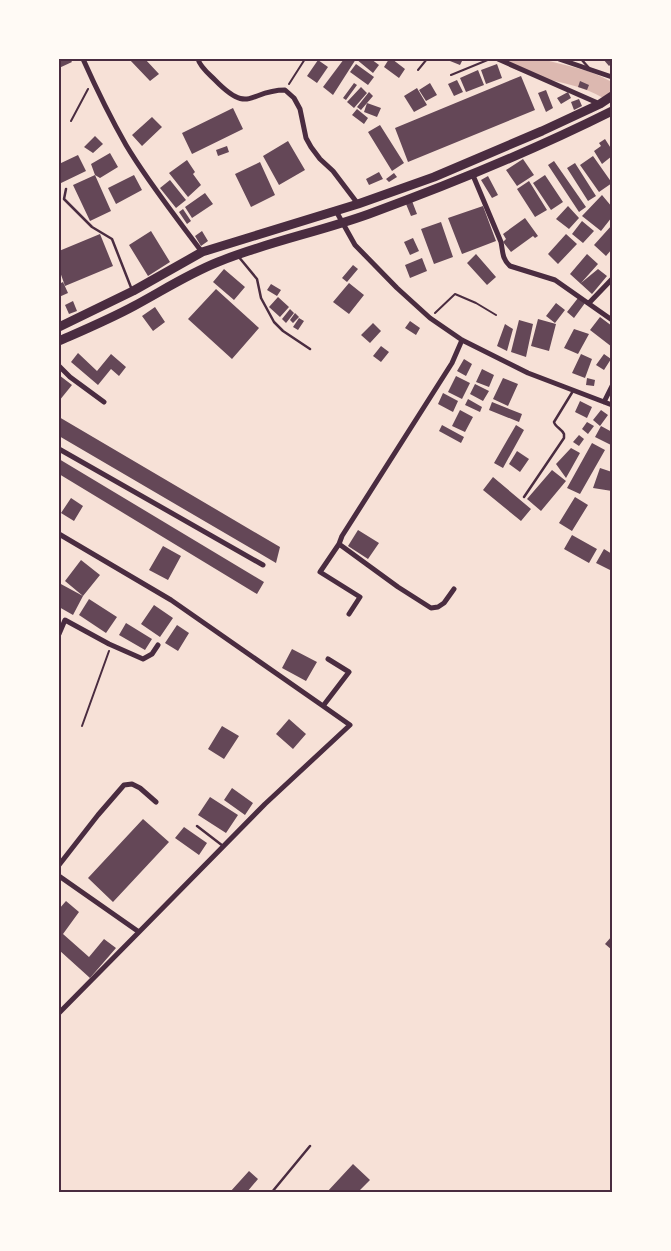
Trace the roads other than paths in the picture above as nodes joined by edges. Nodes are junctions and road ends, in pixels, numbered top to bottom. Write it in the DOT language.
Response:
graph roads {
  1 [pos="83,59"];
  2 [pos="198,59"];
  3 [pos="498,59"];
  4 [pos="559,59"];
  5 [pos="581,59"];
  6 [pos="590,69"];
  7 [pos="612,77"];
  8 [pos="606,100"];
  9 [pos="612,111"];
  10 [pos="572,117"];
  11 [pos="577,129"];
  12 [pos="472,174"];
  13 [pos="66,189"];
  14 [pos="358,204"];
  15 [pos="336,211"];
  16 [pos="341,223"];
  17 [pos="202,252"];
  18 [pos="238,255"];
  19 [pos="612,278"];
  20 [pos="133,291"];
  21 [pos="589,303"];
  22 [pos="612,320"];
  23 [pos="59,327"];
  24 [pos="462,340"];
  25 [pos="59,341"];
  26 [pos="310,349"];
  27 [pos="59,366"];
  28 [pos="612,386"];
  29 [pos="573,391"];
  30 [pos="104,402"];
  31 [pos="604,402"];
  32 [pos="612,405"];
  33 [pos="59,449"];
  34 [pos="524,497"];
  35 [pos="59,534"];
  36 [pos="339,544"];
  37 [pos="263,565"];
  38 [pos="454,589"];
  39 [pos="349,614"];
  40 [pos="59,617"];
  41 [pos="64,620"];
  42 [pos="59,634"];
  43 [pos="158,645"];
  44 [pos="328,659"];
  45 [pos="323,706"];
  46 [pos="156,802"];
  47 [pos="197,826"];
  48 [pos="225,846"];
  49 [pos="59,865"];
  50 [pos="59,876"];
  51 [pos="139,932"];
  52 [pos="59,1013"];
  53 [pos="310,1146"];
  54 [pos="272,1192"];
  1 -- 17 [label="street"];
  2 -- 14 [label="street"];
  3 -- 8 [label="street"];
  4 -- 6 [label="street"];
  5 -- 6 [label="lane"];
  6 -- 7 [label="street"];
  8 -- 10 [label="highway"];
  9 -- 11 [label="highway"];
  10 -- 11 [label="highway"];
  10 -- 14 [label="highway"];
  11 -- 12 [label="highway"];
  12 -- 16 [label="highway"];
  12 -- 21 [label="street"];
  13 -- 20 [label="lane"];
  14 -- 15 [label="highway"];
  15 -- 16 [label="street"];
  15 -- 17 [label="highway"];
  16 -- 18 [label="highway"];
  16 -- 24 [label="street"];
  17 -- 20 [label="highway"];
  18 -- 25 [label="highway"];
  18 -- 26 [label="lane"];
  19 -- 21 [label="street"];
  20 -- 23 [label="highway"];
  21 -- 22 [label="street"];
  24 -- 29 [label="street"];
  24 -- 36 [label="street"];
  27 -- 30 [label="street"];
  28 -- 31 [label="street"];
  29 -- 31 [label="street"];
  29 -- 34 [label="lane"];
  31 -- 32 [label="street"];
  33 -- 37 [label="street"];
  35 -- 45 [label="street"];
  36 -- 38 [label="street"];
  36 -- 39 [label="street"];
  40 -- 41 [label="street"];
  41 -- 42 [label="street"];
  41 -- 43 [label="street"];
  44 -- 45 [label="street"];
  45 -- 48 [label="street"];
  46 -- 49 [label="street"];
  47 -- 48 [label="lane"];
  48 -- 51 [label="street"];
  50 -- 51 [label="street"];
  51 -- 52 [label="street"];
  53 -- 54 [label="lane"];
}
